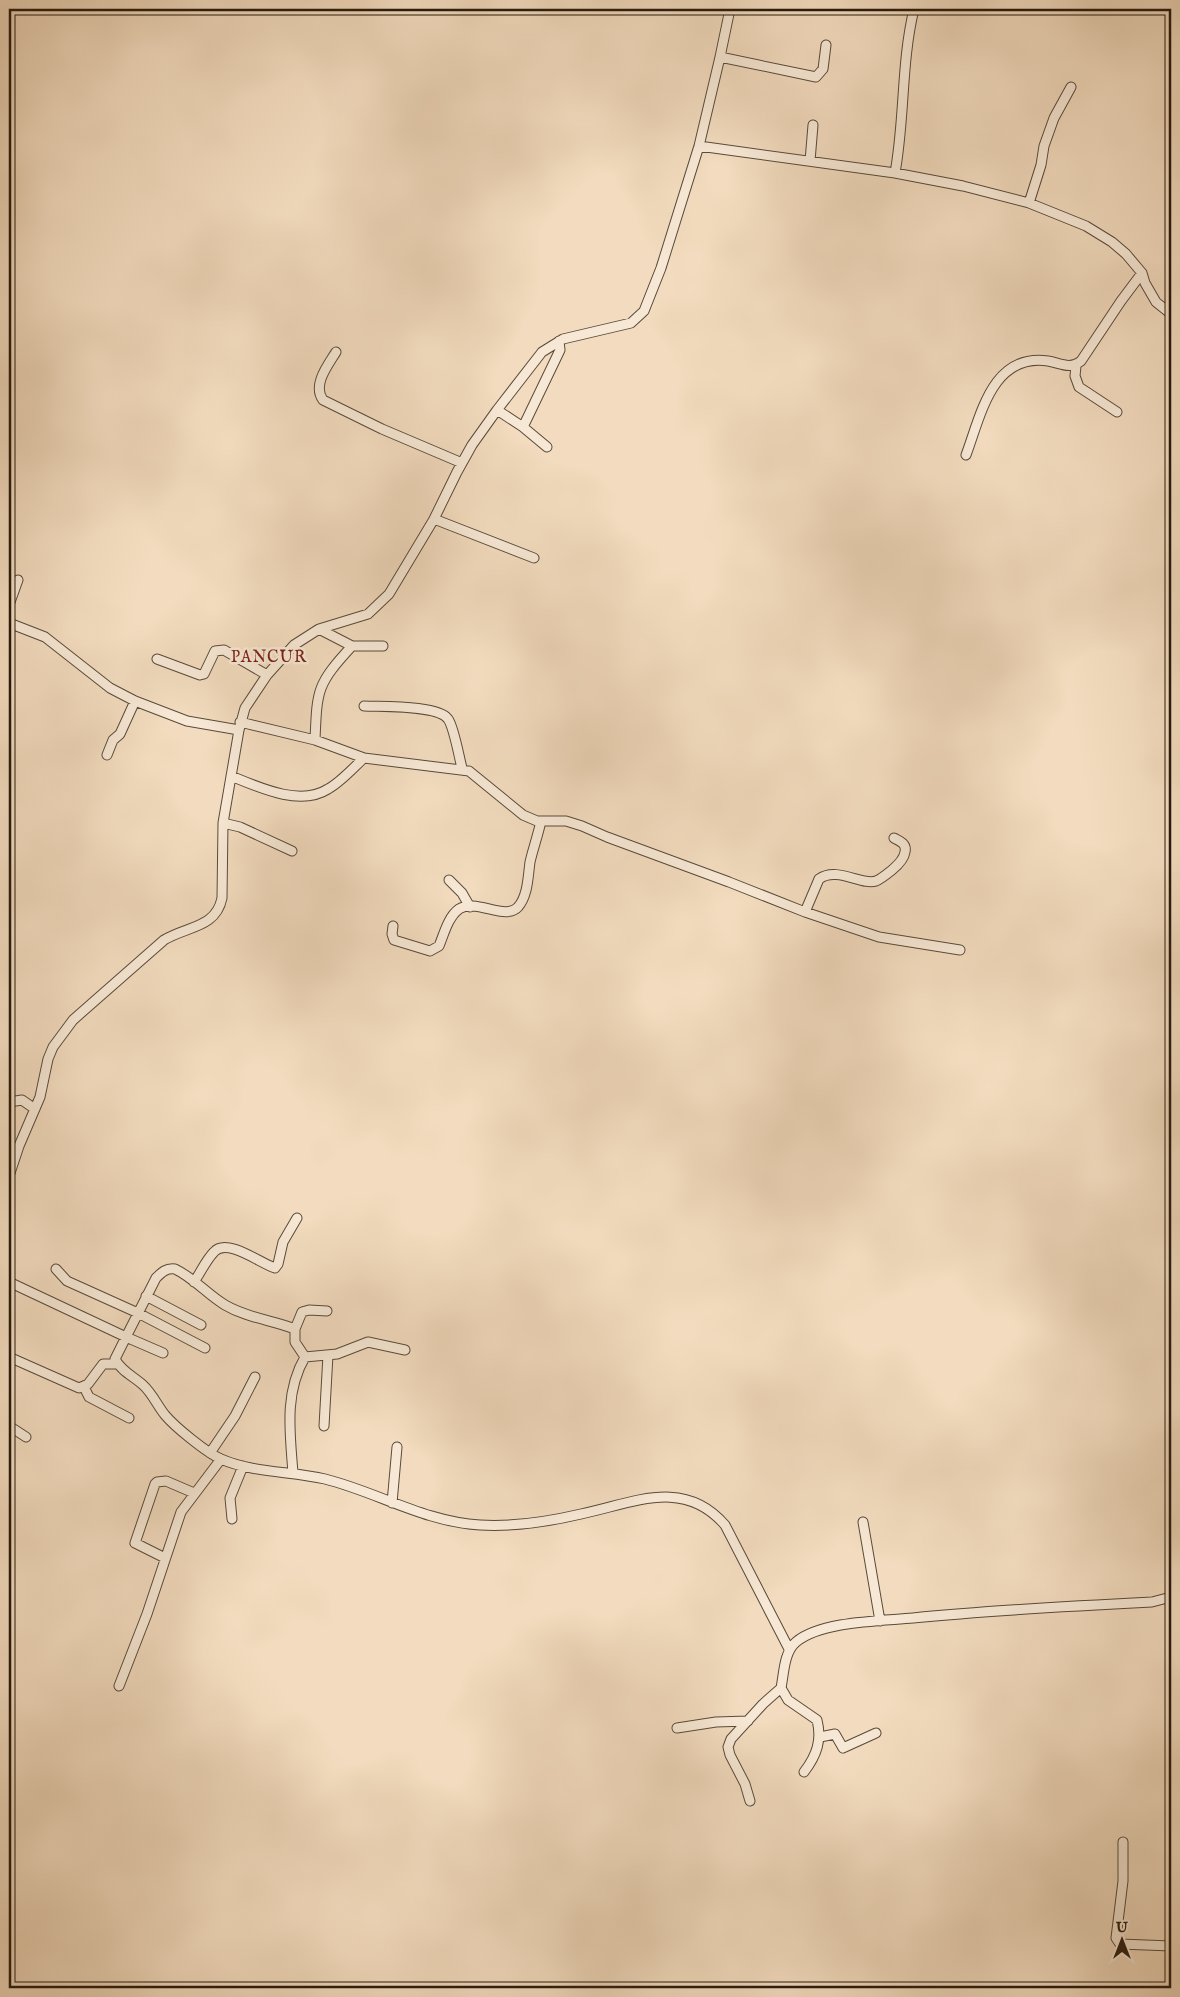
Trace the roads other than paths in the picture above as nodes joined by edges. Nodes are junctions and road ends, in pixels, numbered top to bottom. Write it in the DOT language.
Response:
graph roads {
  1 [pos="730,9"];
  2 [pos="914,9"];
  3 [pos="826,44"];
  4 [pos="720,57"];
  5 [pos="1071,87"];
  6 [pos="813,125"];
  7 [pos="699,146"];
  8 [pos="810,161"];
  9 [pos="895,172"];
  10 [pos="1029,203"];
  11 [pos="1142,273"];
  12 [pos="1171,314"];
  13 [pos="559,341"];
  14 [pos="336,352"];
  15 [pos="1076,366"];
  16 [pos="497,410"];
  17 [pos="1117,412"];
  18 [pos="523,427"];
  19 [pos="547,447"];
  20 [pos="966,456"];
  21 [pos="462,463"];
  22 [pos="434,519"];
  23 [pos="534,558"];
  24 [pos="18,580"];
  25 [pos="9,605"];
  26 [pos="9,623"];
  27 [pos="319,629"];
  28 [pos="352,646"];
  29 [pos="383,646"];
  30 [pos="157,659"];
  31 [pos="267,675"];
  32 [pos="134,701"];
  33 [pos="364,706"];
  34 [pos="239,726"];
  35 [pos="315,740"];
  36 [pos="107,755"];
  37 [pos="364,758"];
  38 [pos="462,768"];
  39 [pos="231,776"];
  40 [pos="541,821"];
  41 [pos="223,823"];
  42 [pos="894,838"];
  43 [pos="292,851"];
  44 [pos="449,880"];
  45 [pos="470,907"];
  46 [pos="805,912"];
  47 [pos="393,926"];
  48 [pos="960,950"];
  49 [pos="9,1102"];
  50 [pos="35,1109"];
  51 [pos="9,1176"];
  52 [pos="297,1218"];
  53 [pos="56,1269"];
  54 [pos="9,1282"];
  55 [pos="194,1282"];
  56 [pos="146,1296"];
  57 [pos="327,1311"];
  58 [pos="138,1313"];
  59 [pos="201,1325"];
  60 [pos="295,1329"];
  61 [pos="126,1337"];
  62 [pos="205,1348"];
  63 [pos="405,1350"];
  64 [pos="164,1353"];
  65 [pos="328,1355"];
  66 [pos="9,1357"];
  67 [pos="305,1357"];
  68 [pos="118,1364"];
  69 [pos="255,1377"];
  70 [pos="84,1387"];
  71 [pos="129,1418"];
  72 [pos="9,1426"];
  73 [pos="324,1426"];
  74 [pos="26,1437"];
  75 [pos="397,1447"];
  76 [pos="210,1453"];
  77 [pos="221,1459"];
  78 [pos="243,1466"];
  79 [pos="292,1473"];
  80 [pos="194,1493"];
  81 [pos="392,1503"];
  82 [pos="232,1519"];
  83 [pos="863,1522"];
  84 [pos="165,1558"];
  85 [pos="1171,1598"];
  86 [pos="880,1621"];
  87 [pos="789,1649"];
  88 [pos="119,1686"];
  89 [pos="781,1688"];
  90 [pos="748,1721"];
  91 [pos="677,1728"];
  92 [pos="876,1733"];
  93 [pos="820,1737"];
  94 [pos="804,1772"];
  95 [pos="750,1801"];
  96 [pos="1123,1842"];
  97 [pos="1171,1946"];
  1 -- 4 [label="street"];
  2 -- 9 [label="street"];
  3 -- 4 [label="street"];
  4 -- 7 [label="street"];
  5 -- 10 [label="street"];
  6 -- 8 [label="street"];
  7 -- 8 [label="street"];
  7 -- 13 [label="street"];
  8 -- 9 [label="street"];
  9 -- 10 [label="street"];
  10 -- 11 [label="street"];
  11 -- 12 [label="street"];
  11 -- 15 [label="street"];
  13 -- 16 [label="street"];
  13 -- 18 [label="street"];
  14 -- 21 [label="street"];
  15 -- 17 [label="street"];
  15 -- 20 [label="street"];
  16 -- 18 [label="street"];
  16 -- 21 [label="street"];
  18 -- 19 [label="street"];
  21 -- 22 [label="street"];
  22 -- 23 [label="street"];
  22 -- 27 [label="street"];
  24 -- 25 [label="street"];
  26 -- 32 [label="street"];
  27 -- 28 [label="street"];
  27 -- 31 [label="street"];
  28 -- 29 [label="street"];
  28 -- 35 [label="street"];
  30 -- 31 [label="street"];
  31 -- 34 [label="street"];
  32 -- 34 [label="street"];
  32 -- 36 [label="street"];
  33 -- 38 [label="street"];
  34 -- 35 [label="street"];
  34 -- 39 [label="street"];
  35 -- 37 [label="street"];
  37 -- 38 [label="street"];
  37 -- 39 [label="street"];
  38 -- 40 [label="street"];
  39 -- 41 [label="street"];
  40 -- 45 [label="street"];
  40 -- 46 [label="street"];
  41 -- 43 [label="street"];
  41 -- 50 [label="street"];
  42 -- 46 [label="street"];
  44 -- 45 [label="street"];
  45 -- 47 [label="street"];
  46 -- 48 [label="street"];
  49 -- 50 [label="street"];
  50 -- 51 [label="street"];
  52 -- 55 [label="street"];
  53 -- 58 [label="street"];
  54 -- 61 [label="street"];
  55 -- 56 [label="street"];
  55 -- 60 [label="street"];
  56 -- 58 [label="street"];
  56 -- 59 [label="street"];
  57 -- 60 [label="street"];
  58 -- 61 [label="street"];
  58 -- 62 [label="street"];
  60 -- 67 [label="street"];
  61 -- 64 [label="street"];
  61 -- 68 [label="street"];
  63 -- 65 [label="street"];
  65 -- 67 [label="street"];
  65 -- 73 [label="street"];
  66 -- 70 [label="street"];
  67 -- 79 [label="street"];
  68 -- 70 [label="street"];
  68 -- 76 [label="street"];
  69 -- 76 [label="street"];
  70 -- 71 [label="street"];
  72 -- 74 [label="street"];
  75 -- 81 [label="street"];
  76 -- 77 [label="street"];
  77 -- 78 [label="street"];
  77 -- 80 [label="street"];
  78 -- 79 [label="street"];
  78 -- 82 [label="street"];
  79 -- 81 [label="street"];
  80 -- 84 [label="street"];
  80 -- 84 [label="street"];
  81 -- 87 [label="street"];
  83 -- 86 [label="street"];
  84 -- 88 [label="street"];
  85 -- 86 [label="street"];
  86 -- 87 [label="street"];
  87 -- 89 [label="street"];
  89 -- 90 [label="street"];
  89 -- 93 [label="street"];
  90 -- 91 [label="street"];
  90 -- 95 [label="street"];
  92 -- 93 [label="street"];
  93 -- 94 [label="street"];
  96 -- 97 [label="street"];
}
